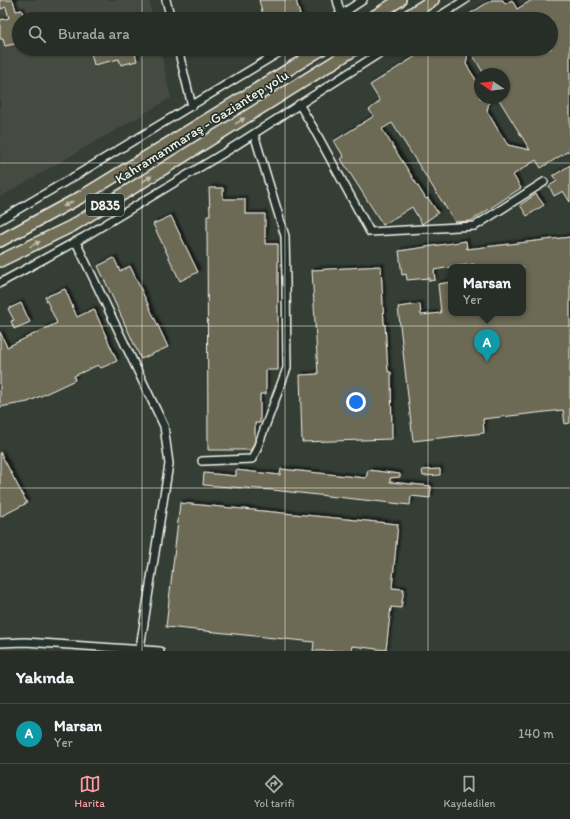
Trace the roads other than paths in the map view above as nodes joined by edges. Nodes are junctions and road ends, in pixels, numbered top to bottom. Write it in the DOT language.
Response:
graph roads {
  1 [pos="166,0"];
  2 [pos="337,0"];
  3 [pos="363,0"];
  4 [pos="400,0"];
  5 [pos="433,0"];
  6 [pos="465,0"];
  7 [pos="169,12"];
  8 [pos="340,12"];
  9 [pos="345,12"];
  10 [pos="381,12"];
  11 [pos="414,12"];
  12 [pos="445,12"];
  13 [pos="180,56"];
  14 [pos="274,56"];
  15 [pos="311,56"];
  16 [pos="344,56"];
  17 [pos="375,56"];
  18 [pos="299,104"];
  19 [pos="192,106"];
  20 [pos="254,134"];
  21 [pos="544,182"];
  22 [pos="0,220"];
  23 [pos="0,241"];
  24 [pos="76,242"];
  25 [pos="0,261"];
  26 [pos="0,283"];
  27 [pos="202,461"];
  28 [pos="0,643"];
  29 [pos="30,643"];
  30 [pos="71,648"];
  31 [pos="140,648"];
  32 [pos="113,649"];
  33 [pos="31,651"];
  34 [pos="160,651"];
  1 -- 7 [label="street"];
  2 -- 8 [label="street"];
  3 -- 9 [label="street"];
  4 -- 10 [label="highway"];
  5 -- 11 [label="highway"];
  6 -- 12 [label="street"];
  13 -- 19 [label="street"];
  14 -- 19 [label="street"];
  15 -- 23 [label="highway, Kahramanmaraş - Gaziantep yolu / D835, one-way"];
  25 -- 16 [label="highway, Kahramanmaraş - Gaziantep yolu / D835, one-way"];
  17 -- 18 [label="street"];
  18 -- 20 [label="street"];
  18 -- 21 [label="street"];
  19 -- 22 [label="street"];
  20 -- 24 [label="street"];
  20 -- 27 [label="street"];
  24 -- 26 [label="street"];
  24 -- 31 [label="street"];
  28 -- 29 [label="street"];
  29 -- 30 [label="street"];
  29 -- 33 [label="street"];
  30 -- 32 [label="street"];
  31 -- 32 [label="street"];
  31 -- 34 [label="street"];
}
